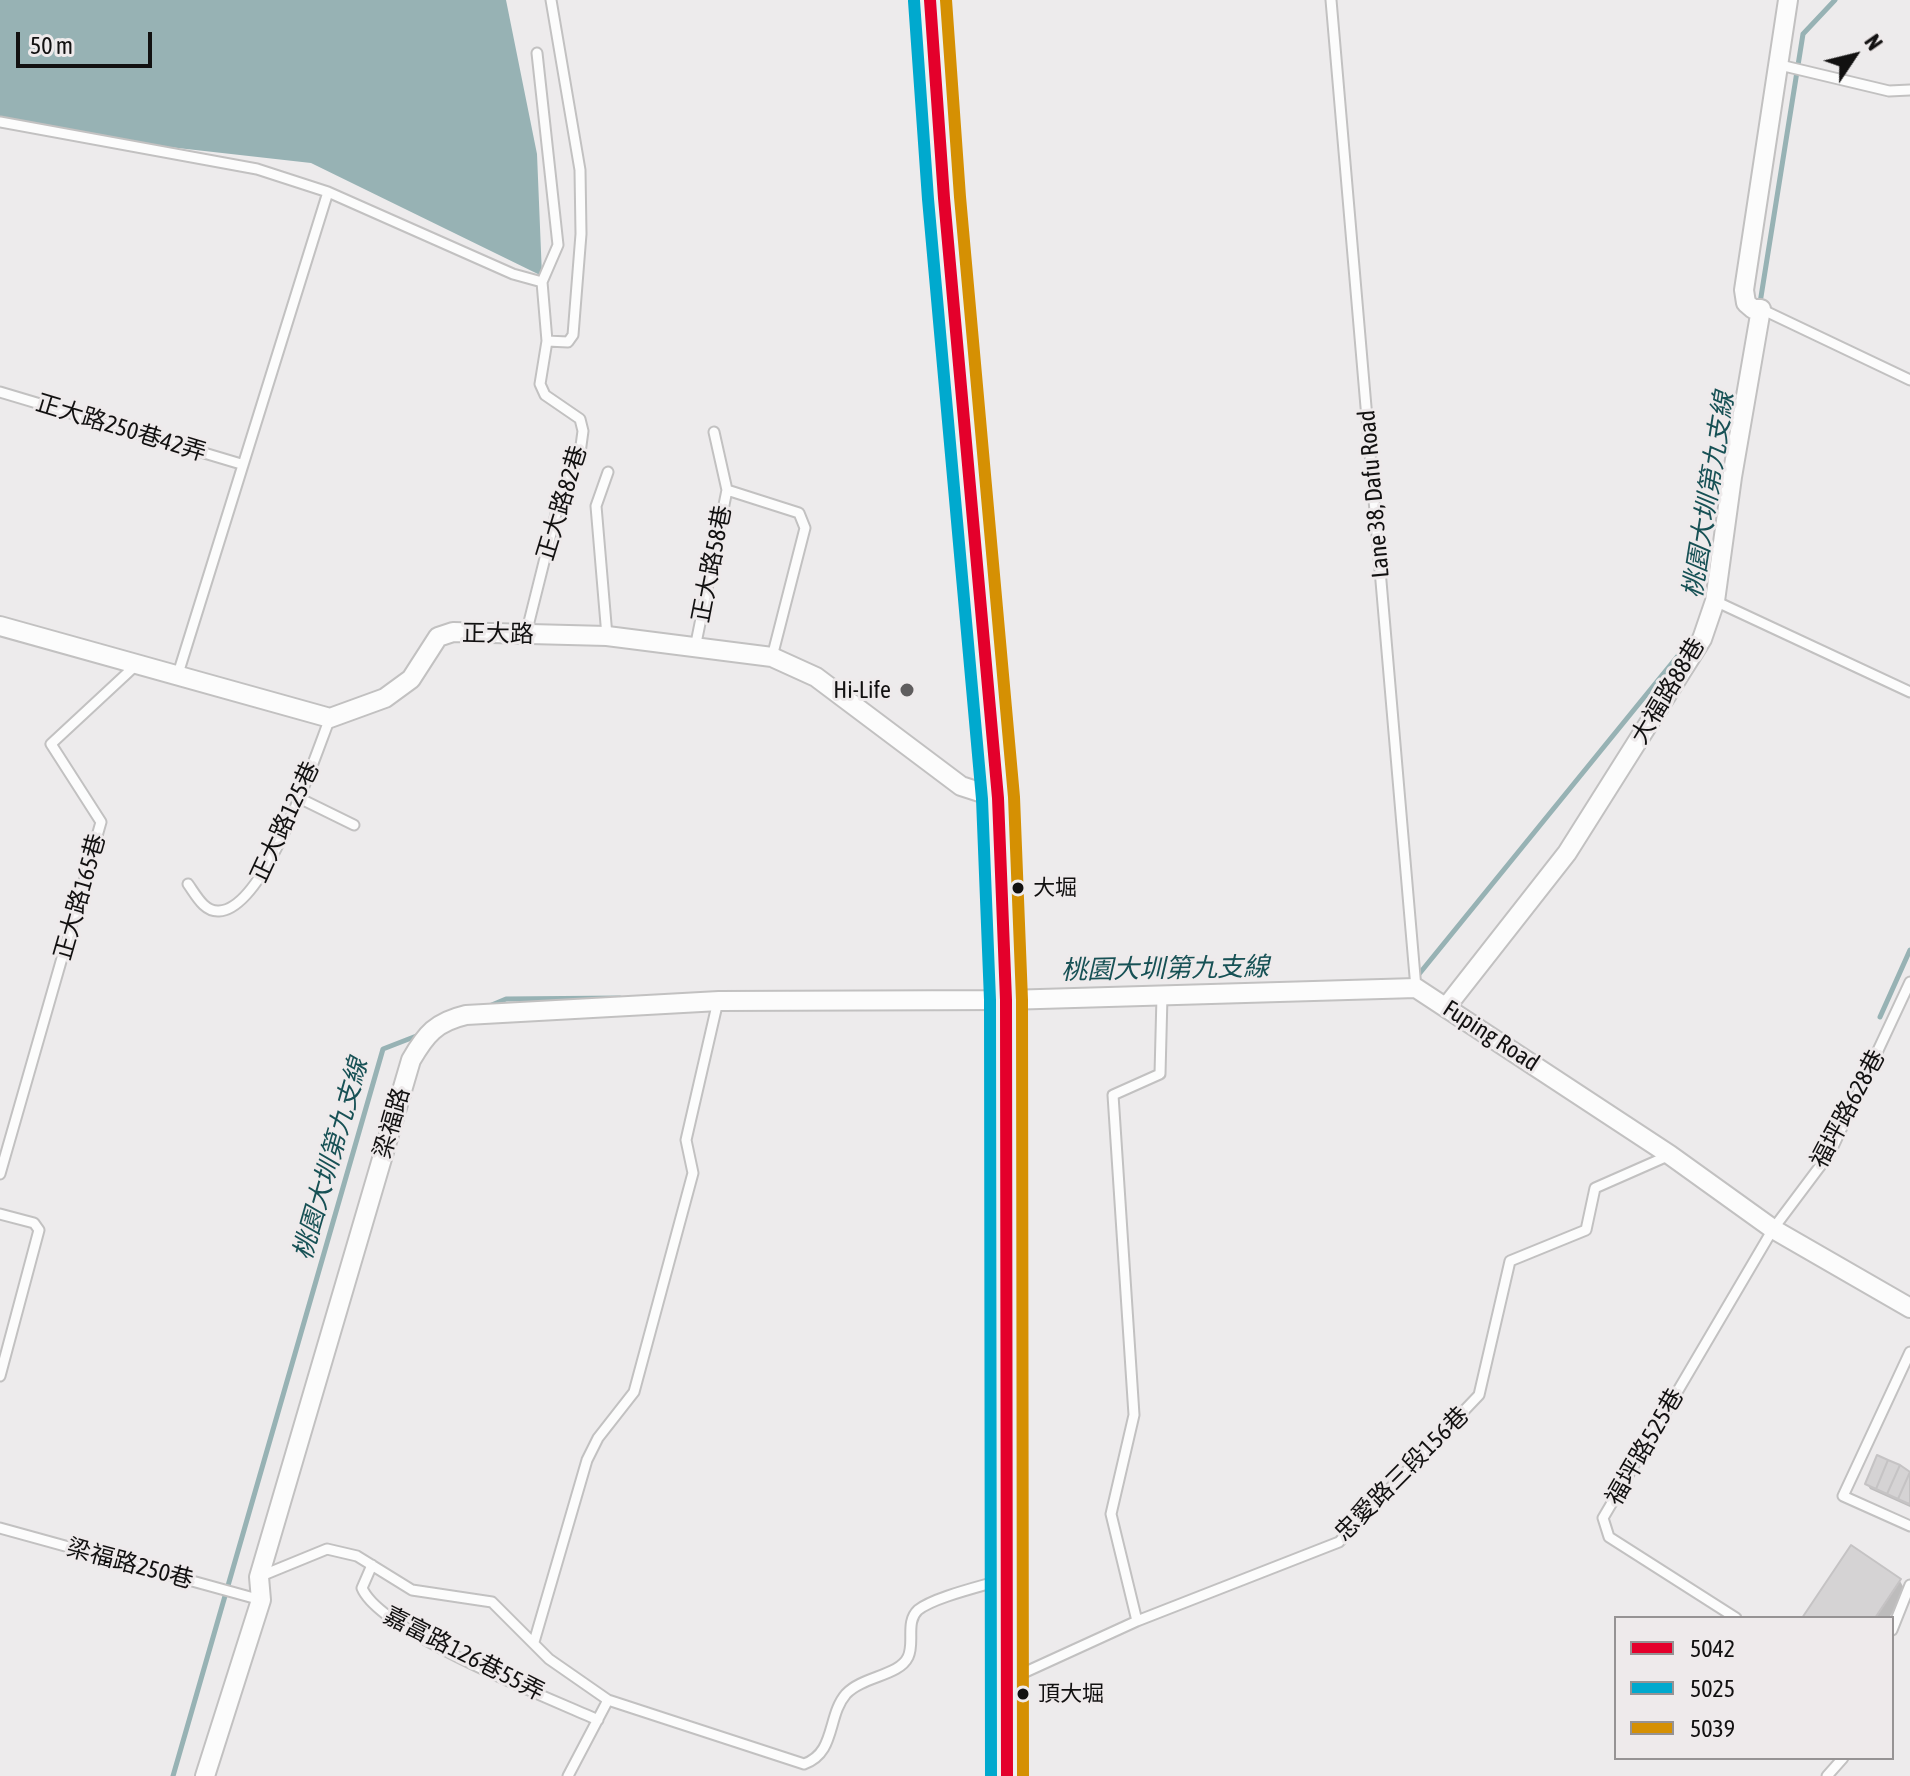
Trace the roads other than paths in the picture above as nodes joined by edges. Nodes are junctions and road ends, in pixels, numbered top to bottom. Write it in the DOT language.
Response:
graph roads {
  1 [pos="551,0"];
  2 [pos="930,0"];
  3 [pos="1331,0"];
  4 [pos="1788,0"];
  5 [pos="537,53"];
  6 [pos="1780,65"];
  7 [pos="1910,90"];
  8 [pos="0,122"];
  9 [pos="328,192"];
  10 [pos="542,282"];
  11 [pos="1761,309"];
  12 [pos="547,341"];
  13 [pos="1910,380"];
  14 [pos="0,392"];
  15 [pos="714,432"];
  16 [pos="241,464"];
  17 [pos="608,472"];
  18 [pos="727,490"];
  19 [pos="1715,601"];
  20 [pos="0,626"];
  21 [pos="526,634"];
  22 [pos="607,636"];
  23 [pos="694,649"];
  24 [pos="772,657"];
  25 [pos="135,666"];
  26 [pos="177,677"];
  27 [pos="1910,692"];
  28 [pos="330,718"];
  29 [pos="299,798"];
  30 [pos="998,798"];
  31 [pos="354,825"];
  32 [pos="188,884"];
  33 [pos="1910,982"];
  34 [pos="1416,988"];
  35 [pos="1006,994"];
  36 [pos="1162,996"];
  37 [pos="719,1001"];
  38 [pos="1447,1006"];
  39 [pos="1670,1155"];
  40 [pos="0,1174"];
  41 [pos="0,1214"];
  42 [pos="1773,1229"];
  43 [pos="1910,1308"];
  44 [pos="1910,1352"];
  45 [pos="0,1376"];
  46 [pos="1910,1526"];
  47 [pos="0,1528"];
  48 [pos="372,1565"];
  49 [pos="259,1577"];
  50 [pos="1005,1579"];
  51 [pos="1910,1585"];
  52 [pos="261,1600"];
  53 [pos="1733,1616"];
  54 [pos="1137,1621"];
  55 [pos="1894,1625"];
  56 [pos="534,1642"];
  57 [pos="1006,1681"];
  58 [pos="608,1700"];
  59 [pos="598,1720"];
  60 [pos="1841,1760"];
  61 [pos="205,1776"];
  62 [pos="568,1776"];
  63 [pos="1007,1776"];
  64 [pos="1827,1776"];
  1 -- 12 [label="lane"];
  2 -- 30 [label="main road"];
  3 -- 34 [label="lane, Lane 38, Dafu Road"];
  4 -- 6 [label="street"];
  5 -- 10 [label="lane"];
  6 -- 7 [label="lane"];
  6 -- 11 [label="street"];
  8 -- 9 [label="lane"];
  9 -- 10 [label="lane"];
  9 -- 16 [label="lane"];
  10 -- 12 [label="lane"];
  11 -- 13 [label="lane"];
  11 -- 19 [label="street, 大福路88巷"];
  12 -- 21 [label="lane, 正大路82巷"];
  14 -- 16 [label="lane, 正大路250巷42弄"];
  15 -- 18 [label="lane, 正大路58巷"];
  16 -- 26 [label="lane"];
  17 -- 22 [label="lane"];
  18 -- 23 [label="lane, 正大路58巷"];
  18 -- 24 [label="lane"];
  19 -- 27 [label="lane"];
  19 -- 38 [label="street, 大福路88巷"];
  20 -- 25 [label="street"];
  21 -- 22 [label="street, 正大路"];
  21 -- 28 [label="street, 正大路"];
  22 -- 23 [label="street, 正大路"];
  23 -- 24 [label="street, 正大路"];
  24 -- 30 [label="street, 正大路"];
  25 -- 26 [label="street"];
  25 -- 40 [label="lane, 正大路165巷"];
  26 -- 28 [label="street"];
  28 -- 29 [label="lane, 正大路125巷"];
  29 -- 31 [label="lane"];
  29 -- 32 [label="lane, 正大路125巷"];
  30 -- 35 [label="main road"];
  33 -- 42 [label="lane, 福坪路628巷"];
  34 -- 36 [label="street, Fuping Road"];
  34 -- 38 [label="street, Fuping Road"];
  35 -- 36 [label="street, Fuping Road"];
  35 -- 37 [label="street, 梁福路"];
  35 -- 50 [label="main road"];
  36 -- 54 [label="lane"];
  37 -- 49 [label="street, 梁福路"];
  37 -- 56 [label="lane"];
  38 -- 39 [label="street, Fuping Road"];
  39 -- 42 [label="street, Fuping Road"];
  39 -- 54 [label="lane, 忠愛路三段156巷"];
  41 -- 45 [label="lane"];
  42 -- 43 [label="street, Fuping Road"];
  42 -- 53 [label="lane, 福坪路525巷"];
  44 -- 46 [label="lane"];
  47 -- 52 [label="lane, 梁福路250巷"];
  48 -- 49 [label="lane"];
  48 -- 56 [label="lane"];
  48 -- 59 [label="lane, 嘉富路126巷55弄"];
  49 -- 52 [label="street, 梁福路"];
  50 -- 57 [label="main road"];
  50 -- 58 [label="lane"];
  51 -- 55 [label="lane"];
  52 -- 61 [label="street, 梁福路"];
  54 -- 57 [label="lane, 忠愛路三段156巷"];
  56 -- 58 [label="lane"];
  57 -- 63 [label="main road"];
  58 -- 59 [label="lane"];
  59 -- 62 [label="lane"];
  60 -- 64 [label="lane"];
}
